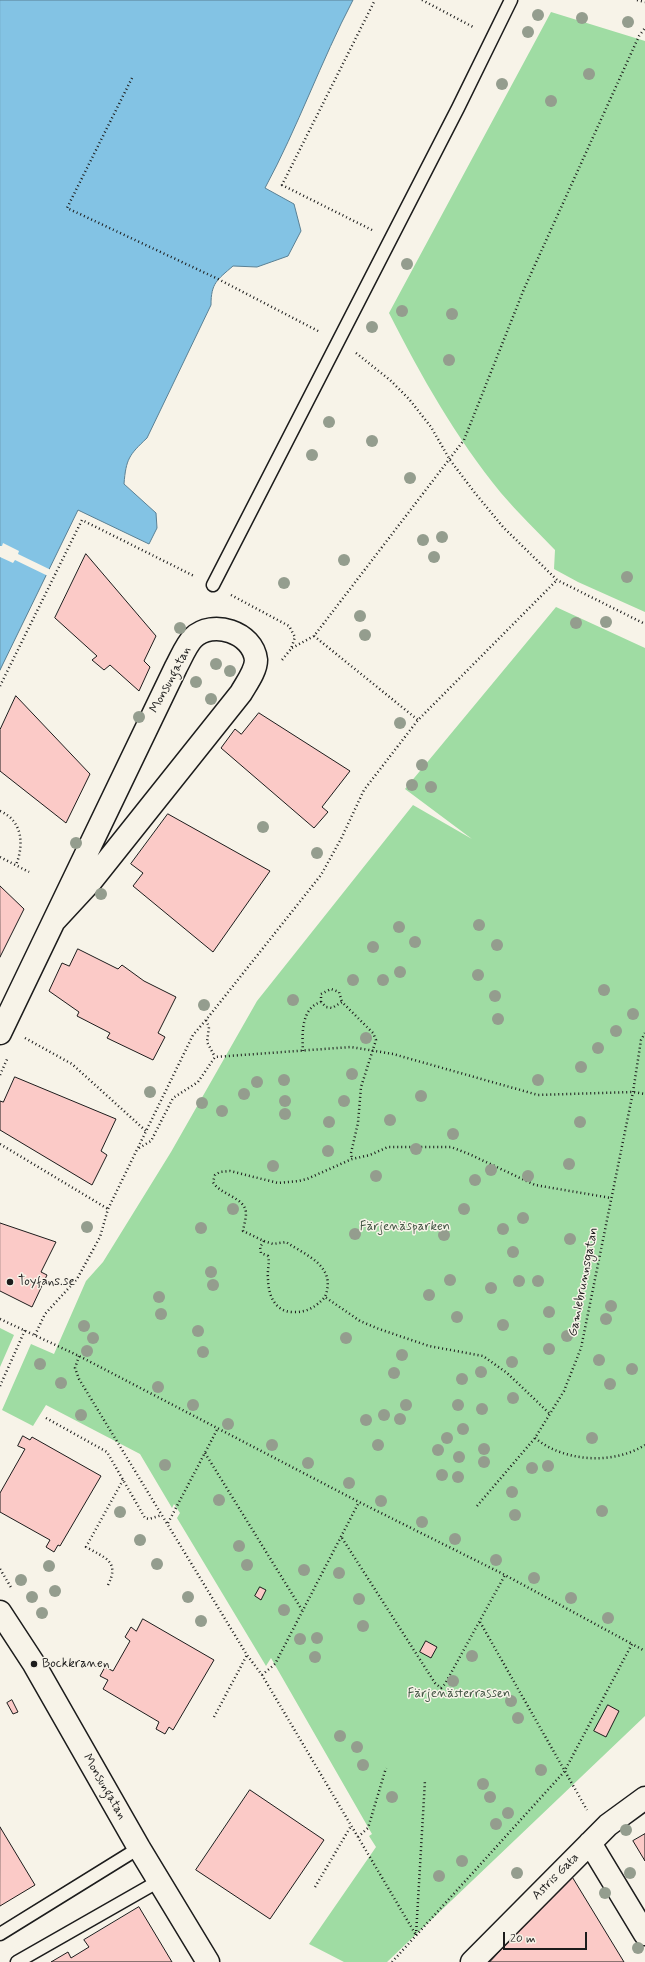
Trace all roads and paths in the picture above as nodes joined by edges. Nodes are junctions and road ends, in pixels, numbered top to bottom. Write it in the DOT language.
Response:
graph roads {
  1 [pos="375,0"];
  2 [pos="422,0"];
  3 [pos="511,0"];
  4 [pos="637,0"];
  5 [pos="645,2"];
  6 [pos="645,28"];
  7 [pos="493,37"];
  8 [pos="132,78"];
  9 [pos="391,239"];
  10 [pos="339,342"];
  11 [pos="450,460"];
  12 [pos="557,580"];
  13 [pos="213,585"];
  14 [pos="645,624"];
  15 [pos="314,636"];
  16 [pos="291,649"];
  17 [pos="0,686"];
  18 [pos="418,720"];
  19 [pos="0,811"];
  20 [pos="0,857"];
  21 [pos="16,865"];
  22 [pos="29,872"];
  23 [pos="55,920"];
  24 [pos="321,1002"];
  25 [pos="342,1002"];
  26 [pos="206,1020"];
  27 [pos="645,1033"];
  28 [pos="10,1034"];
  29 [pos="371,1050"];
  30 [pos="303,1051"];
  31 [pos="215,1057"];
  32 [pos="633,1092"];
  33 [pos="645,1094"];
  34 [pos="146,1131"];
  35 [pos="0,1144"];
  36 [pos="139,1148"];
  37 [pos="352,1159"];
  38 [pos="610,1198"];
  39 [pos="108,1209"];
  40 [pos="264,1240"];
  41 [pos="325,1297"];
  42 [pos="0,1319"];
  43 [pos="25,1330"];
  44 [pos="35,1335"];
  45 [pos="79,1356"];
  46 [pos="0,1386"];
  47 [pos="549,1414"];
  48 [pos="46,1418"];
  49 [pos="218,1428"];
  50 [pos="535,1438"];
  51 [pos="645,1445"];
  52 [pos="205,1453"];
  53 [pos="123,1480"];
  54 [pos="359,1502"];
  55 [pos="477,1506"];
  56 [pos="162,1515"];
  57 [pos="167,1523"];
  58 [pos="342,1538"];
  59 [pos="505,1575"];
  60 [pos="108,1585"];
  61 [pos="302,1611"];
  62 [pos="0,1612"];
  63 [pos="480,1621"];
  64 [pos="632,1644"];
  65 [pos="645,1651"];
  66 [pos="247,1655"];
  67 [pos="262,1675"];
  68 [pos="214,1717"];
  69 [pos="386,1768"];
  70 [pos="564,1772"];
  71 [pos="425,1780"];
  72 [pos="645,1798"];
  73 [pos="588,1811"];
  74 [pos="351,1826"];
  75 [pos="358,1837"];
  76 [pos="590,1843"];
  77 [pos="139,1848"];
  78 [pos="159,1881"];
  79 [pos="315,1887"];
  80 [pos="0,1934"];
  81 [pos="645,1934"];
  82 [pos="416,1935"];
  83 [pos="17,1962"];
  84 [pos="208,1962"];
  85 [pos="392,1962"];
  86 [pos="472,1962"];
  1 -- 9 [label="path"];
  2 -- 7 [label="path"];
  3 -- 7 [label="lane"];
  4 -- 5 [label="path"];
  6 -- 11 [label="path"];
  7 -- 9 [label="lane"];
  8 -- 10 [label="path"];
  9 -- 10 [label="lane"];
  10 -- 11 [label="path"];
  10 -- 13 [label="lane"];
  11 -- 12 [label="path"];
  11 -- 15 [label="path"];
  12 -- 14 [label="path"];
  12 -- 18 [label="path"];
  13 -- 17 [label="path"];
  15 -- 16 [label="path"];
  15 -- 18 [label="path"];
  18 -- 26 [label="path"];
  19 -- 21 [label="path"];
  20 -- 21 [label="path"];
  21 -- 22 [label="path"];
  23 -- 23 [label="street, Monsungatan"];
  23 -- 28 [label="street, Monsungatan"];
  24 -- 25 [label="path"];
  24 -- 25 [label="path"];
  24 -- 30 [label="path"];
  25 -- 29 [label="path"];
  26 -- 31 [label="path"];
  26 -- 34 [label="path"];
  27 -- 32 [label="path, Gamlebrunnsgatan"];
  28 -- 34 [label="path"];
  29 -- 30 [label="path"];
  29 -- 32 [label="path"];
  29 -- 37 [label="path"];
  30 -- 31 [label="path"];
  31 -- 36 [label="path"];
  32 -- 33 [label="path"];
  32 -- 38 [label="path, Gamlebrunnsgatan"];
  34 -- 36 [label="path"];
  35 -- 39 [label="path"];
  36 -- 39 [label="path"];
  37 -- 38 [label="path"];
  37 -- 40 [label="path"];
  38 -- 47 [label="path, Gamlebrunnsgatan"];
  39 -- 44 [label="path"];
  40 -- 41 [label="path"];
  40 -- 41 [label="path"];
  41 -- 47 [label="path"];
  42 -- 43 [label="path"];
  43 -- 44 [label="path"];
  43 -- 46 [label="path"];
  44 -- 45 [label="path"];
  45 -- 49 [label="path"];
  45 -- 56 [label="path"];
  47 -- 50 [label="path, Gamlebrunnsgatan"];
  48 -- 53 [label="path"];
  49 -- 52 [label="path"];
  49 -- 54 [label="path"];
  50 -- 51 [label="path"];
  50 -- 55 [label="path, Gamlebrunnsgatan"];
  52 -- 57 [label="path"];
  52 -- 61 [label="path"];
  53 -- 56 [label="path"];
  53 -- 60 [label="path"];
  54 -- 58 [label="path"];
  54 -- 59 [label="path"];
  56 -- 57 [label="path"];
  57 -- 66 [label="path"];
  58 -- 61 [label="path"];
  58 -- 63 [label="path"];
  59 -- 63 [label="path"];
  59 -- 64 [label="path"];
  61 -- 67 [label="path"];
  62 -- 77 [label="street, Monsungatan"];
  63 -- 70 [label="path"];
  64 -- 65 [label="path"];
  64 -- 70 [label="path"];
  66 -- 67 [label="path"];
  66 -- 68 [label="path"];
  67 -- 74 [label="path"];
  69 -- 75 [label="path"];
  70 -- 73 [label="path"];
  70 -- 82 [label="path"];
  71 -- 82 [label="path"];
  72 -- 76 [label="street, Astris Gata"];
  74 -- 75 [label="path"];
  74 -- 79 [label="path"];
  75 -- 82 [label="path"];
  76 -- 81 [label="street"];
  76 -- 86 [label="street, Astris Gata"];
  77 -- 78 [label="street, Monsungatan"];
  77 -- 80 [label="lane"];
  78 -- 83 [label="lane"];
  78 -- 84 [label="street, Monsungatan"];
  82 -- 85 [label="path"];
}
